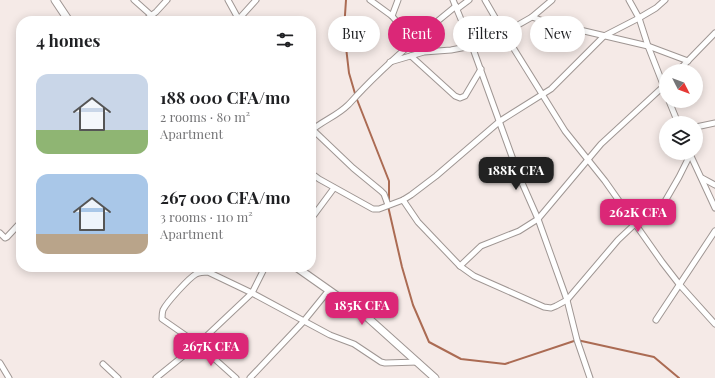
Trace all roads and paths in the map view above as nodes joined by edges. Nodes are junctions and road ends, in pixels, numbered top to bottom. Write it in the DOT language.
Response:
graph roads {
  1 [pos="55,0"];
  2 [pos="134,0"];
  3 [pos="168,0"];
  4 [pos="228,0"];
  5 [pos="256,0"];
  6 [pos="370,0"];
  7 [pos="398,0"];
  8 [pos="454,0"];
  9 [pos="469,0"];
  10 [pos="486,0"];
  11 [pos="629,0"];
  12 [pos="665,0"];
  13 [pos="548,1"];
  14 [pos="456,8"];
  15 [pos="66,16"];
  16 [pos="152,16"];
  17 [pos="236,16"];
  18 [pos="242,16"];
  19 [pos="392,16"];
  20 [pos="445,16"];
  21 [pos="459,16"];
  22 [pos="495,16"];
  23 [pos="532,16"];
  24 [pos="639,18"];
  25 [pos="585,31"];
  26 [pos="715,33"];
  27 [pos="604,36"];
  28 [pos="648,46"];
  29 [pos="453,50"];
  30 [pos="401,52"];
  31 [pos="474,52"];
  32 [pos="516,52"];
  33 [pos="411,56"];
  34 [pos="688,61"];
  35 [pos="390,62"];
  36 [pos="685,64"];
  37 [pos="481,69"];
  38 [pos="659,71"];
  39 [pos="659,90"];
  40 [pos="542,95"];
  41 [pos="500,121"];
  42 [pos="715,123"];
  43 [pos="703,126"];
  44 [pos="316,127"];
  45 [pos="316,134"];
  46 [pos="587,159"];
  47 [pos="687,160"];
  48 [pos="693,160"];
  49 [pos="316,178"];
  50 [pos="702,178"];
  51 [pos="715,185"];
  52 [pos="334,188"];
  53 [pos="403,200"];
  54 [pos="388,206"];
  55 [pos="715,208"];
  56 [pos="316,212"];
  57 [pos="538,219"];
  58 [pos="635,224"];
  59 [pos="16,227"];
  60 [pos="715,231"];
  61 [pos="0,234"];
  62 [pos="460,266"];
  63 [pos="262,272"];
  64 [pos="303,272"];
  65 [pos="679,284"];
  66 [pos="329,290"];
  67 [pos="252,293"];
  68 [pos="567,300"];
  69 [pos="656,320"];
  70 [pos="303,322"];
  71 [pos="715,324"];
  72 [pos="198,344"];
  73 [pos="419,362"];
  74 [pos="0,363"];
  75 [pos="103,364"];
  76 [pos="9,378"];
  77 [pos="118,378"];
  78 [pos="156,378"];
  79 [pos="236,378"];
  80 [pos="250,378"];
  81 [pos="435,378"];
  82 [pos="590,378"];
  1 -- 15 [label="main road"];
  2 -- 16 [label="street"];
  3 -- 16 [label="street"];
  4 -- 17 [label="street"];
  5 -- 18 [label="street"];
  6 -- 19 [label="street"];
  7 -- 19 [label="street"];
  8 -- 14 [label="street"];
  9 -- 14 [label="street"];
  10 -- 22 [label="street"];
  11 -- 24 [label="street"];
  12 -- 24 [label="street"];
  13 -- 23 [label="street"];
  14 -- 20 [label="street"];
  14 -- 21 [label="street"];
  24 -- 27 [label="street"];
  24 -- 28 [label="street"];
  25 -- 27 [label="street"];
  26 -- 34 [label="street"];
  27 -- 28 [label="street"];
  27 -- 40 [label="street"];
  28 -- 34 [label="street"];
  28 -- 38 [label="street"];
  29 -- 33 [label="street"];
  30 -- 35 [label="street"];
  31 -- 37 [label="street"];
  32 -- 40 [label="street"];
  33 -- 35 [label="street"];
  33 -- 37 [label="street"];
  34 -- 36 [label="street"];
  35 -- 44 [label="street"];
  37 -- 41 [label="street"];
  39 -- 46 [label="street"];
  40 -- 41 [label="street"];
  40 -- 46 [label="street"];
  41 -- 53 [label="street"];
  41 -- 57 [label="street"];
  42 -- 43 [label="street"];
  45 -- 54 [label="street"];
  46 -- 57 [label="street"];
  46 -- 58 [label="street"];
  47 -- 58 [label="street"];
  48 -- 50 [label="street"];
  49 -- 52 [label="street"];
  50 -- 51 [label="street"];
  50 -- 55 [label="street"];
  52 -- 54 [label="street"];
  52 -- 56 [label="street"];
  53 -- 54 [label="street"];
  53 -- 62 [label="street"];
  57 -- 62 [label="street"];
  57 -- 68 [label="street"];
  58 -- 65 [label="street"];
  58 -- 68 [label="street"];
  59 -- 61 [label="street"];
  60 -- 65 [label="street"];
  62 -- 68 [label="street"];
  63 -- 67 [label="street"];
  64 -- 66 [label="main road"];
  65 -- 69 [label="street"];
  65 -- 71 [label="street"];
  66 -- 70 [label="street"];
  66 -- 73 [label="main road"];
  67 -- 70 [label="street"];
  67 -- 72 [label="street"];
  67 -- 72 [label="street"];
  68 -- 82 [label="street"];
  70 -- 73 [label="street"];
  70 -- 80 [label="street"];
  72 -- 78 [label="street"];
  72 -- 79 [label="street"];
  73 -- 81 [label="main road"];
  74 -- 76 [label="street"];
  75 -- 77 [label="street"];
}
